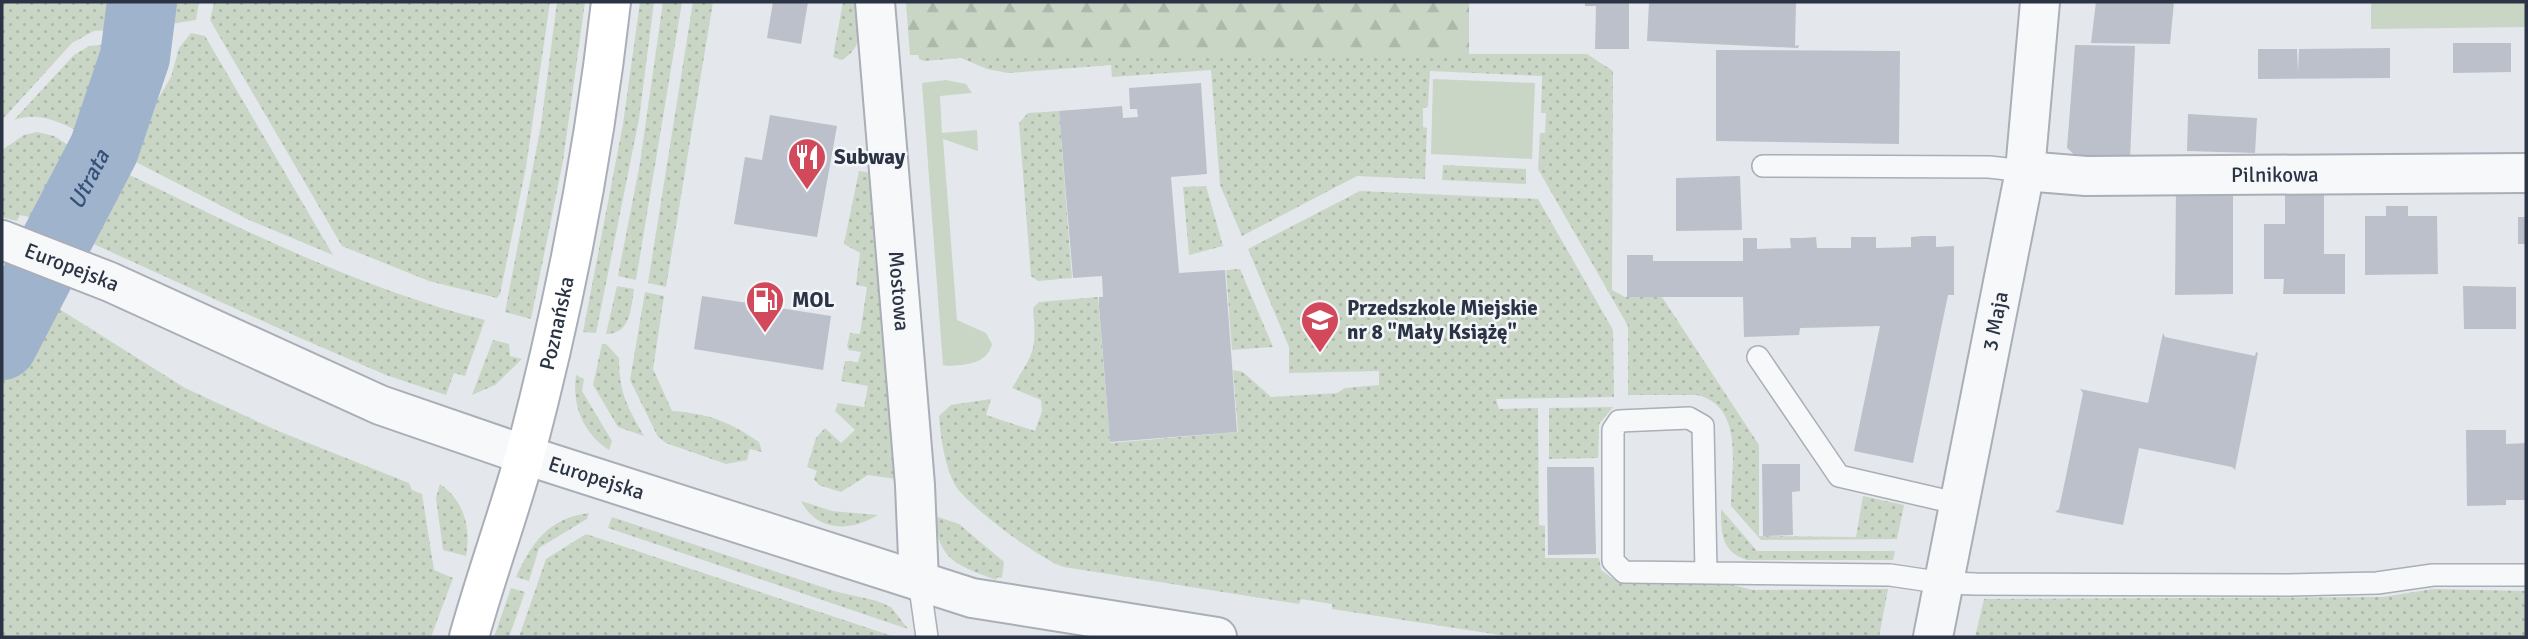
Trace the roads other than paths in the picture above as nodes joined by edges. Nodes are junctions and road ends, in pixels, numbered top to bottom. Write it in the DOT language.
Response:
graph roads {
  1 [pos="611,2"];
  2 [pos="875,2"];
  3 [pos="2040,2"];
  4 [pos="1763,166"];
  5 [pos="2025,171"];
  6 [pos="2526,173"];
  7 [pos="4,240"];
  8 [pos="1758,357"];
  9 [pos="525,455"];
  10 [pos="1960,504"];
  11 [pos="1706,571"];
  12 [pos="2526,575"];
  13 [pos="919,581"];
  14 [pos="1944,583"];
  15 [pos="469,637"];
  16 [pos="927,637"];
  17 [pos="1217,637"];
  18 [pos="1933,637"];
  1 -- 9 [label="main road, Poznańska"];
  2 -- 13 [label="street, Mostowa"];
  3 -- 5 [label="street, 3 Maja"];
  4 -- 5 [label="lane"];
  5 -- 6 [label="street, Pilnikowa"];
  5 -- 10 [label="street, 3 Maja"];
  7 -- 9 [label="street, Europejska"];
  8 -- 10 [label="lane"];
  9 -- 13 [label="street, Europejska"];
  9 -- 15 [label="main road, Poznańska"];
  10 -- 14 [label="street, 3 Maja"];
  11 -- 11 [label="lane"];
  11 -- 14 [label="lane"];
  12 -- 14 [label="lane"];
  13 -- 16 [label="lane"];
  13 -- 17 [label="street, Europejska"];
  14 -- 18 [label="street, 3 Maja"];
}
